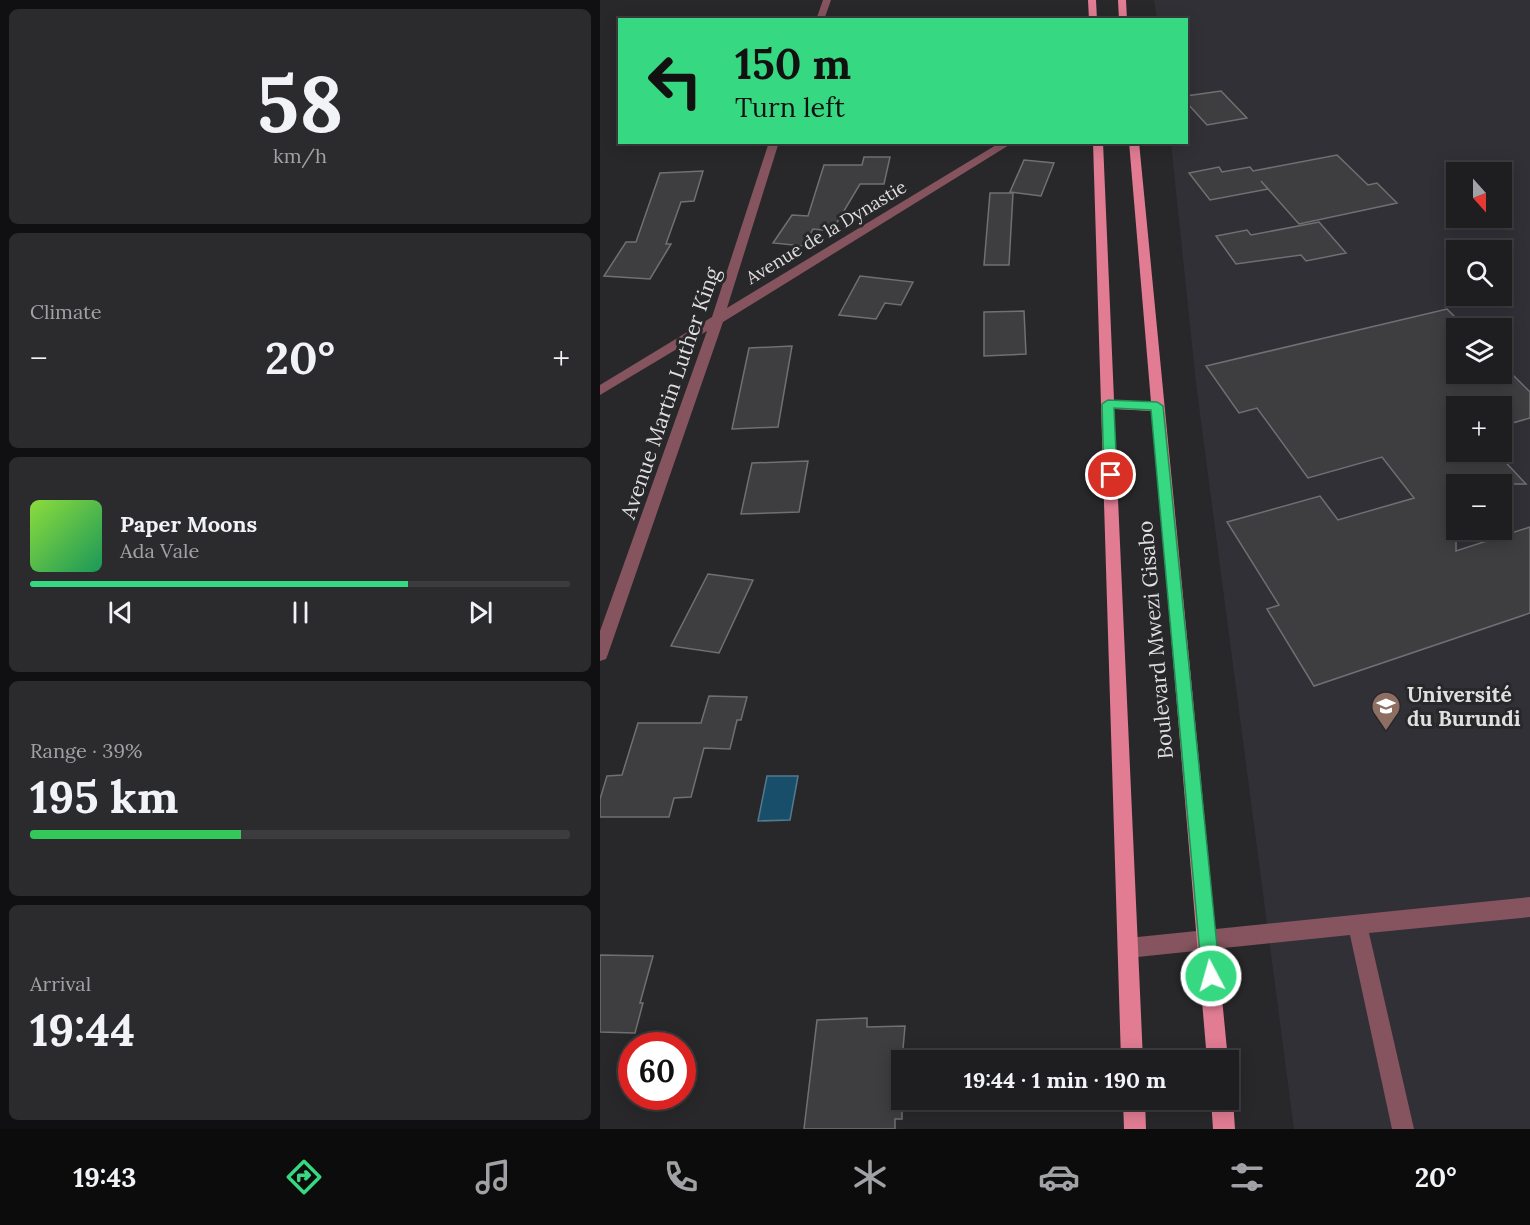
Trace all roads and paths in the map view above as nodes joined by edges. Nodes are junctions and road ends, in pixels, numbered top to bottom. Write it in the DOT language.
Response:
graph roads {
  1 [pos="827,0"];
  2 [pos="1092,0"];
  3 [pos="1122,0"];
  4 [pos="821,18"];
  5 [pos="1093,18"];
  6 [pos="1123,18"];
  7 [pos="773,144"];
  8 [pos="1006,144"];
  9 [pos="1098,144"];
  10 [pos="1134,144"];
  11 [pos="718,318"];
  12 [pos="600,391"];
  13 [pos="1108,404"];
  14 [pos="1157,406"];
  15 [pos="600,654"];
  16 [pos="1530,906"];
  17 [pos="1357,925"];
  18 [pos="1207,941"];
  19 [pos="1128,948"];
  20 [pos="1132,1050"];
  21 [pos="1217,1050"];
  22 [pos="1134,1110"];
  23 [pos="1223,1110"];
  24 [pos="1135,1129"];
  25 [pos="1224,1129"];
  26 [pos="1403,1129"];
  1 -- 4 [label="street"];
  2 -- 5 [label="main road"];
  3 -- 6 [label="main road"];
  7 -- 11 [label="street, Avenue Martin Luther King"];
  8 -- 11 [label="street, Avenue de la Dynastie"];
  9 -- 13 [label="main road, Boulevard Mwezi Gisabo"];
  10 -- 14 [label="main road, Boulevard Mwezi Gisabo"];
  11 -- 12 [label="street, Avenue de la Dynastie"];
  11 -- 15 [label="street, Avenue Martin Luther King"];
  13 -- 14 [label="main road"];
  13 -- 19 [label="main road, Boulevard Mwezi Gisabo"];
  14 -- 18 [label="main road, Boulevard Mwezi Gisabo"];
  16 -- 17 [label="street"];
  17 -- 18 [label="street"];
  17 -- 26 [label="street"];
  18 -- 19 [label="street"];
  18 -- 21 [label="main road, Boulevard Mwezi Gisabo"];
  19 -- 20 [label="main road, Boulevard Mwezi Gisabo"];
  22 -- 24 [label="main road"];
  23 -- 25 [label="main road"];
}
